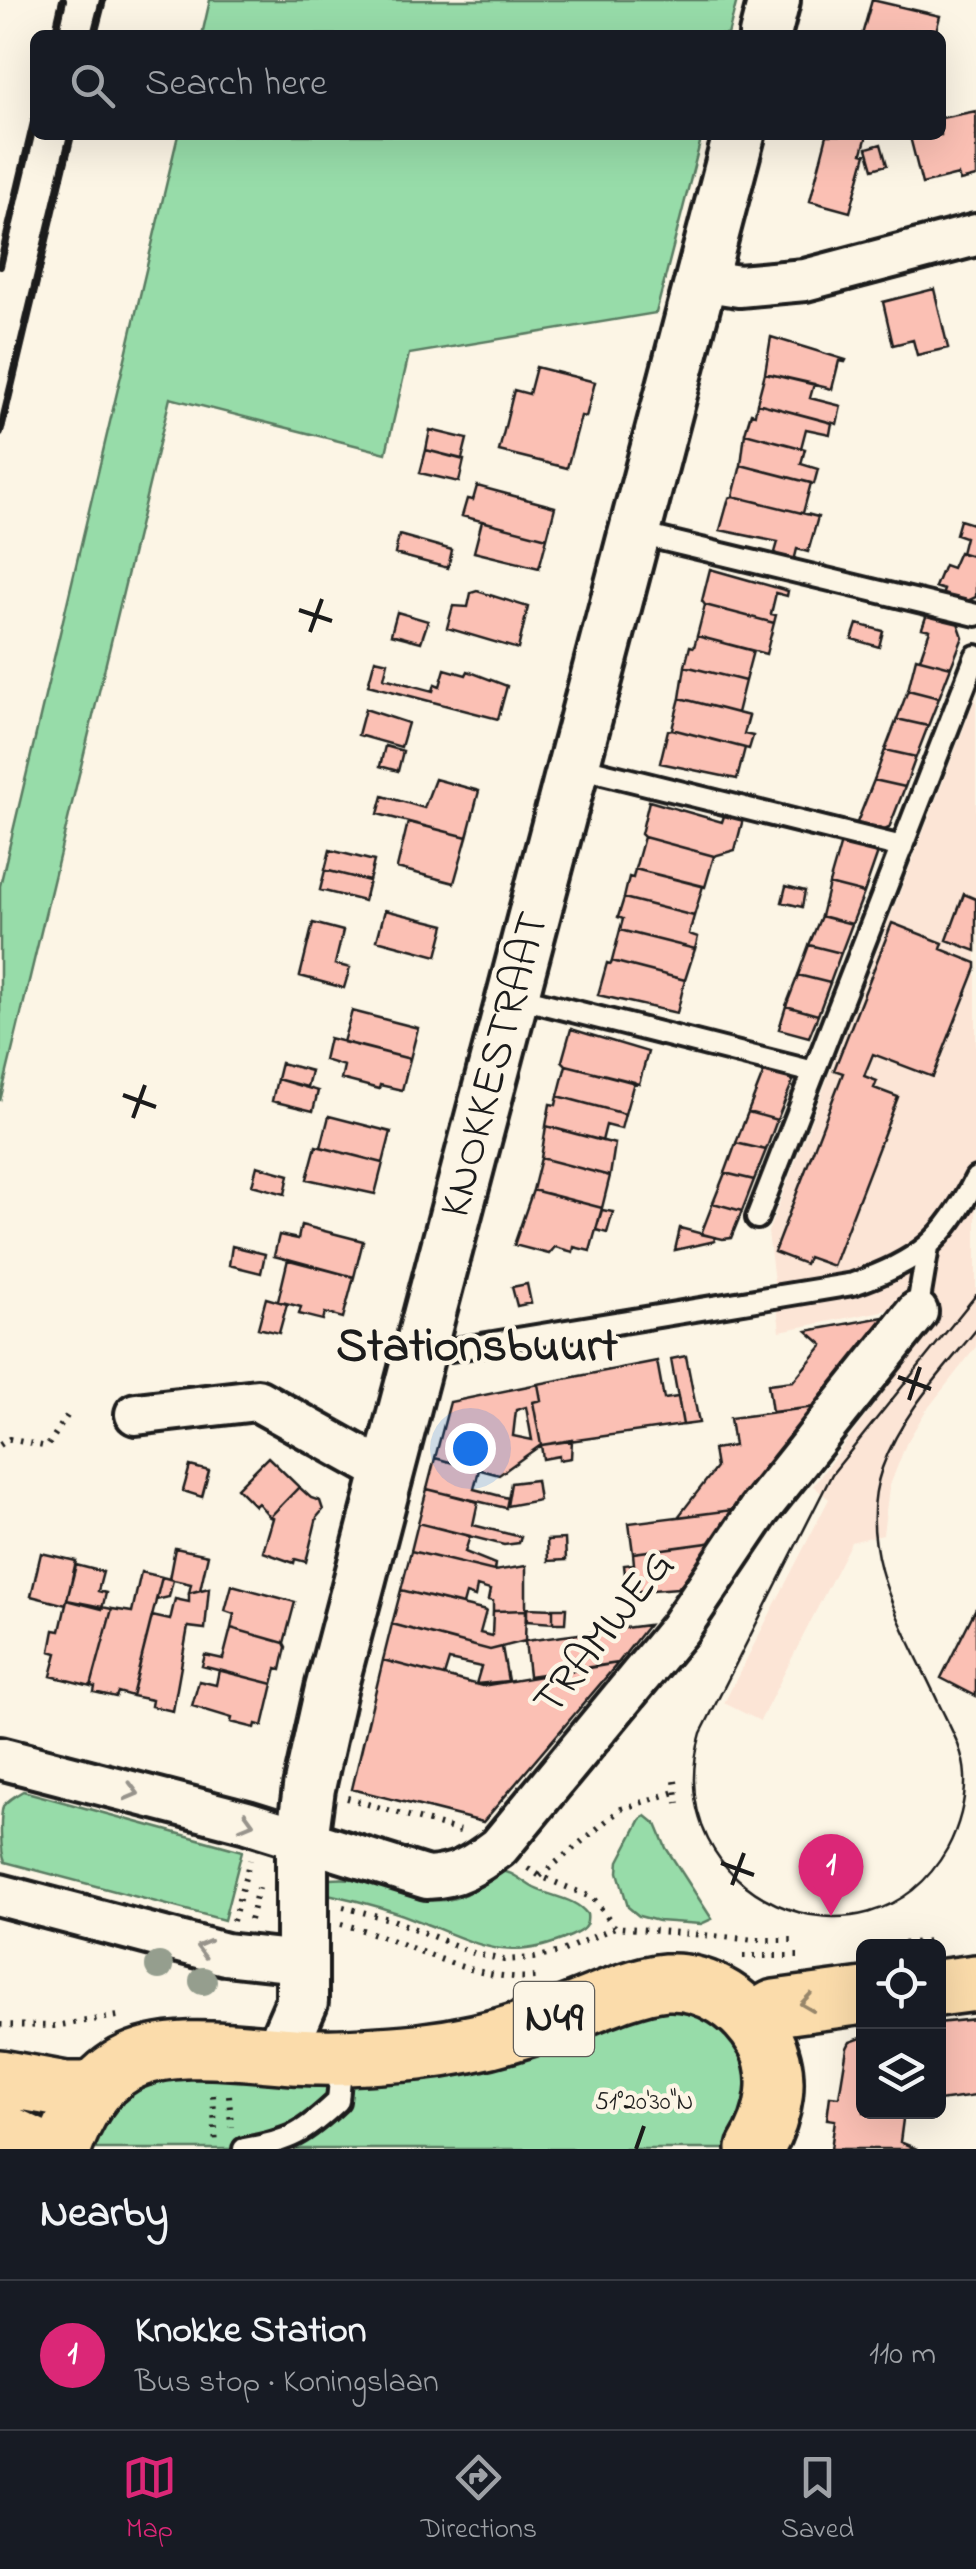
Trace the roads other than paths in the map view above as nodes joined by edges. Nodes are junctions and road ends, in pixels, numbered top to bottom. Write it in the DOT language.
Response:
graph roads {
  1 [pos="774,0"];
  2 [pos="766,30"];
  3 [pos="738,140"];
  4 [pos="976,235"];
  5 [pos="701,280"];
  6 [pos="634,532"];
  7 [pos="976,615"];
  8 [pos="976,656"];
  9 [pos="574,766"];
  10 [pos="902,847"];
  11 [pos="513,996"];
  12 [pos="814,1072"];
  13 [pos="976,1178"];
  14 [pos="757,1218"];
  15 [pos="928,1247"];
  16 [pos="917,1312"];
  17 [pos="424,1342"];
  18 [pos="136,1414"];
  19 [pos="388,1473"];
  20 [pos="0,1758"];
  21 [pos="278,1842"];
  22 [pos="0,1895"];
  23 [pos="296,1939"];
  24 [pos="976,1984"];
  25 [pos="946,1987"];
  26 [pos="856,1997"];
  27 [pos="754,2020"];
  28 [pos="286,2056"];
  29 [pos="342,2057"];
  30 [pos="0,2078"];
  31 [pos="92,2090"];
  32 [pos="0,2130"];
  33 [pos="40,2149"];
  34 [pos="63,2149"];
  35 [pos="244,2149"];
  36 [pos="755,2149"];
  1 -- 2 [label="street"];
  3 -- 5 [label="street, KNOKKESTRAAT"];
  4 -- 5 [label="street"];
  5 -- 6 [label="street, KNOKKESTRAAT"];
  6 -- 7 [label="lane"];
  6 -- 9 [label="street, KNOKKESTRAAT"];
  8 -- 10 [label="lane"];
  9 -- 10 [label="lane"];
  9 -- 11 [label="street, KNOKKESTRAAT"];
  10 -- 12 [label="lane"];
  11 -- 12 [label="lane"];
  11 -- 17 [label="street, KNOKKESTRAAT"];
  12 -- 14 [label="lane"];
  13 -- 15 [label="lane"];
  15 -- 16 [label="lane"];
  15 -- 17 [label="lane"];
  16 -- 21 [label="street, TRAMWEG"];
  17 -- 19 [label="street, KNOKKESTRAAT"];
  18 -- 19 [label="street"];
  19 -- 21 [label="street, KNOKKESTRAAT"];
  20 -- 21 [label="street, TRAMWEG, one-way"];
  21 -- 23 [label="street, KNOKKESTRAAT"];
  23 -- 22 [label="street, one-way"];
  23 -- 28 [label="street, KNOKKESTRAAT"];
  23 -- 29 [label="street"];
  24 -- 25 [label="main road"];
  26 -- 27 [label="main road, one-way"];
  27 -- 29 [label="main road, N49"];
  27 -- 36 [label="main road"];
  28 -- 29 [label="main road, N49"];
  28 -- 31 [label="main road, N49"];
  29 -- 35 [label="lane"];
  30 -- 31 [label="main road"];
  31 -- 34 [label="main road, N49"];
  32 -- 33 [label="main road"];
}
